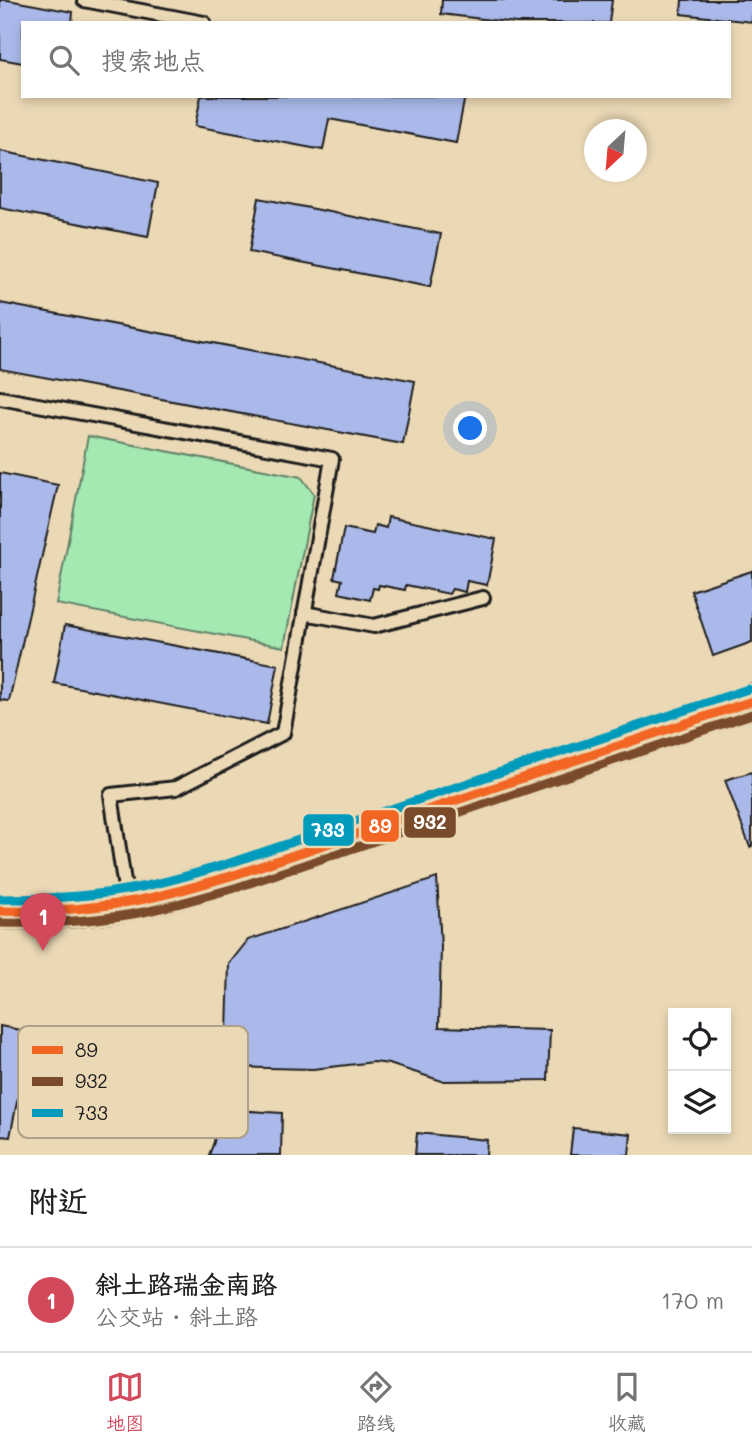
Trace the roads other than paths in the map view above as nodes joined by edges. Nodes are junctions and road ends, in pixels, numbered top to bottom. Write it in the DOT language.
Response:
graph roads {
  1 [pos="84,0"];
  2 [pos="194,21"];
  3 [pos="0,398"];
  4 [pos="483,598"];
  5 [pos="304,613"];
  6 [pos="752,701"];
  7 [pos="127,903"];
  8 [pos="0,911"];
  1 -- 2 [label="lane"];
  3 -- 5 [label="lane"];
  4 -- 5 [label="lane"];
  5 -- 7 [label="lane"];
  6 -- 7 [label="main road"];
  7 -- 8 [label="main road"];
}
